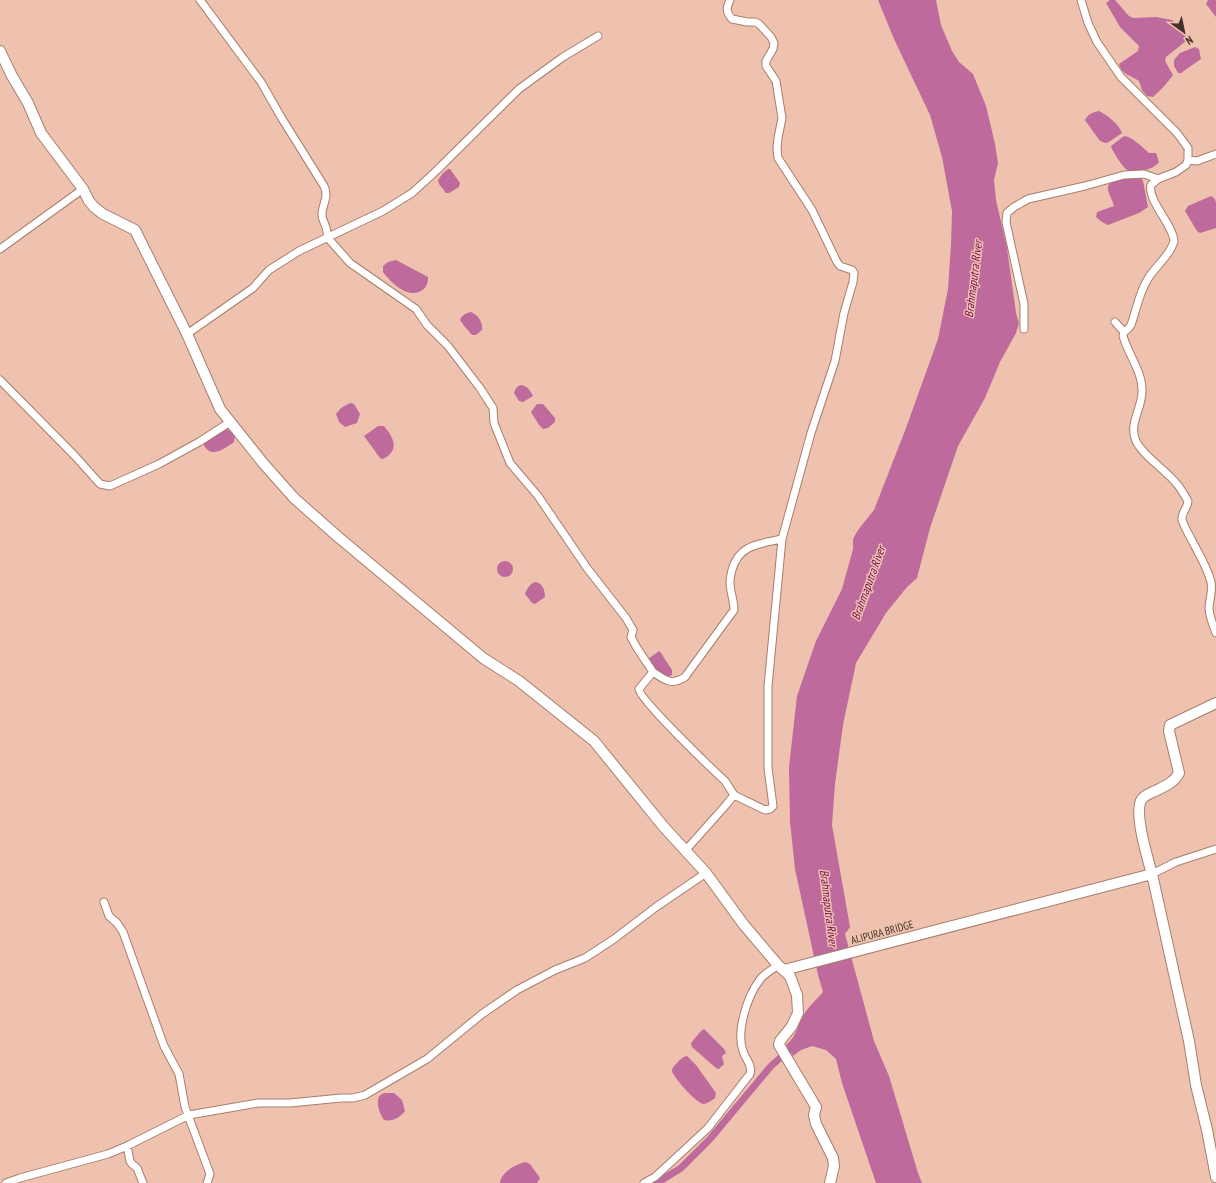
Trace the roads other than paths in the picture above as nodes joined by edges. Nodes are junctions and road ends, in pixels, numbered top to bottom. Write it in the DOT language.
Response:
graph roads {
  1 [pos="200,0"];
  2 [pos="730,0"];
  3 [pos="1081,0"];
  4 [pos="598,36"];
  5 [pos="0,51"];
  6 [pos="1216,154"];
  7 [pos="1188,160"];
  8 [pos="1158,179"];
  9 [pos="83,189"];
  10 [pos="327,237"];
  11 [pos="0,249"];
  12 [pos="1115,322"];
  13 [pos="1024,329"];
  14 [pos="1124,332"];
  15 [pos="187,334"];
  16 [pos="0,380"];
  17 [pos="230,422"];
  18 [pos="782,539"];
  19 [pos="1216,633"];
  20 [pos="653,672"];
  21 [pos="1216,702"];
  22 [pos="734,795"];
  23 [pos="1216,849"];
  24 [pos="685,851"];
  25 [pos="706,873"];
  26 [pos="1152,874"];
  27 [pos="104,902"];
  28 [pos="781,967"];
  29 [pos="189,1114"];
  30 [pos="127,1146"];
  31 [pos="1216,1177"];
  32 [pos="6,1183"];
  33 [pos="143,1183"];
  34 [pos="206,1183"];
  35 [pos="644,1183"];
  36 [pos="830,1183"];
  1 -- 10 [label="street"];
  2 -- 18 [label="street"];
  3 -- 7 [label="street"];
  4 -- 10 [label="street"];
  5 -- 9 [label="street"];
  6 -- 7 [label="street"];
  7 -- 8 [label="street"];
  8 -- 13 [label="street"];
  8 -- 14 [label="street"];
  9 -- 11 [label="street"];
  9 -- 15 [label="street"];
  10 -- 15 [label="street"];
  10 -- 20 [label="street"];
  12 -- 14 [label="street"];
  14 -- 19 [label="street"];
  15 -- 17 [label="street"];
  16 -- 17 [label="street"];
  17 -- 24 [label="street"];
  18 -- 20 [label="street"];
  18 -- 22 [label="street"];
  20 -- 22 [label="street"];
  21 -- 26 [label="street"];
  22 -- 24 [label="street"];
  23 -- 26 [label="street"];
  24 -- 25 [label="street"];
  25 -- 28 [label="street"];
  25 -- 29 [label="street"];
  26 -- 28 [label="street, ALIPURA BRIDGE"];
  26 -- 31 [label="street"];
  27 -- 29 [label="street"];
  28 -- 35 [label="street"];
  28 -- 36 [label="street"];
  29 -- 30 [label="street"];
  29 -- 34 [label="street"];
  30 -- 32 [label="street"];
  30 -- 33 [label="street"];
}
